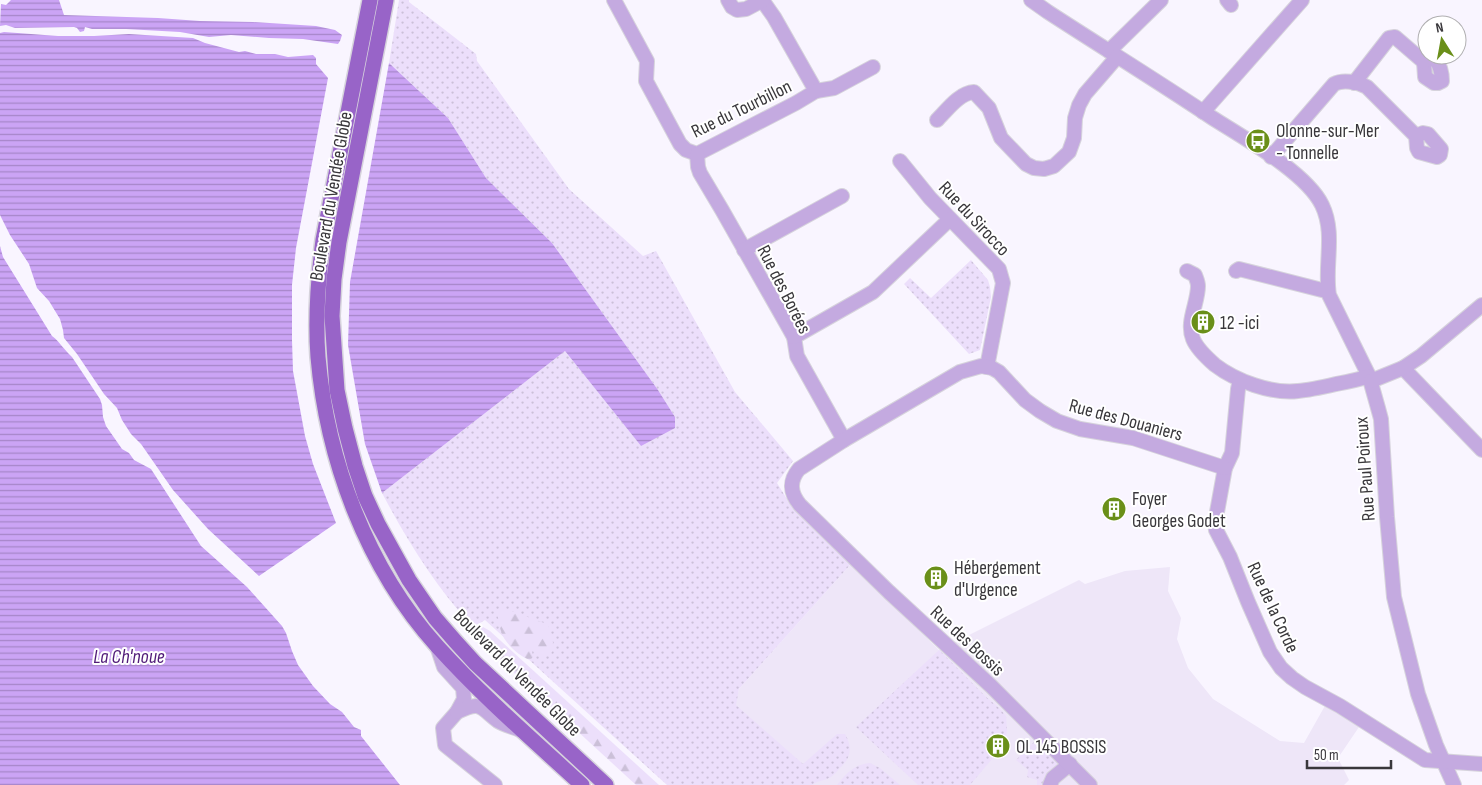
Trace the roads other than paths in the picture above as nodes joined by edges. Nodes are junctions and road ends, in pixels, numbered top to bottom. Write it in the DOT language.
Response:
graph roads {
  1 [pos="370,0"];
  2 [pos="386,0"];
  3 [pos="614,0"];
  4 [pos="728,0"];
  5 [pos="762,0"];
  6 [pos="1031,0"];
  7 [pos="1161,0"];
  8 [pos="1302,0"];
  9 [pos="1113,54"];
  10 [pos="1417,56"];
  11 [pos="873,67"];
  12 [pos="1354,83"];
  13 [pos="816,91"];
  14 [pos="1203,112"];
  15 [pos="937,120"];
  16 [pos="1416,136"];
  17 [pos="697,154"];
  18 [pos="1271,156"];
  19 [pos="900,161"];
  20 [pos="842,196"];
  21 [pos="950,219"];
  22 [pos="744,250"];
  23 [pos="1187,271"];
  24 [pos="1236,271"];
  25 [pos="1328,290"];
  26 [pos="1482,305"];
  27 [pos="794,337"];
  28 [pos="987,367"];
  29 [pos="1403,368"];
  30 [pos="1370,378"];
  31 [pos="1240,380"];
  32 [pos="844,440"];
  33 [pos="1482,450"];
  34 [pos="1225,468"];
  35 [pos="436,646"];
  36 [pos="457,712"];
  37 [pos="522,730"];
  38 [pos="1443,760"];
  39 [pos="1070,764"];
  40 [pos="1482,764"];
  41 [pos="495,785"];
  42 [pos="582,785"];
  43 [pos="606,785"];
  44 [pos="1050,785"];
  45 [pos="1090,785"];
  46 [pos="1454,785"];
  1 -- 35 [label="main road, Boulevard du Vendée Globe"];
  2 -- 43 [label="main road, Boulevard du Vendée Globe"];
  3 -- 17 [label="street, Rue du Tourbillon"];
  4 -- 5 [label="street, Rue du Tourbillon"];
  5 -- 13 [label="street, Rue du Tourbillon"];
  6 -- 9 [label="street, Rue Paul Poiroux"];
  7 -- 9 [label="street"];
  8 -- 14 [label="street"];
  9 -- 14 [label="street, Rue Paul Poiroux"];
  9 -- 15 [label="street"];
  10 -- 12 [label="street"];
  11 -- 13 [label="street"];
  12 -- 16 [label="street"];
  12 -- 18 [label="street"];
  13 -- 17 [label="street, Rue du Tourbillon"];
  14 -- 18 [label="street, Rue Paul Poiroux"];
  17 -- 22 [label="street, Rue des Borées"];
  18 -- 25 [label="street, Rue Paul Poiroux"];
  19 -- 21 [label="street, Rue du Sirocco"];
  20 -- 22 [label="street"];
  21 -- 27 [label="street"];
  21 -- 28 [label="street, Rue du Sirocco"];
  22 -- 27 [label="street, Rue des Borées"];
  23 -- 31 [label="street"];
  24 -- 25 [label="street"];
  25 -- 30 [label="street, Rue Paul Poiroux"];
  26 -- 29 [label="street"];
  27 -- 32 [label="street, Rue des Borées"];
  28 -- 32 [label="street"];
  28 -- 34 [label="street, Rue des Douaniers"];
  29 -- 30 [label="street"];
  29 -- 33 [label="street"];
  30 -- 31 [label="street"];
  30 -- 38 [label="street, Rue Paul Poiroux"];
  31 -- 34 [label="street, Rue de la Corde"];
  32 -- 39 [label="street, Rue des Bossis"];
  34 -- 38 [label="street, Rue de la Corde"];
  35 -- 36 [label="street"];
  35 -- 37 [label="main road, Boulevard du Vendée Globe"];
  36 -- 37 [label="street"];
  36 -- 41 [label="street"];
  37 -- 42 [label="main road, Boulevard du Vendée Globe"];
  38 -- 40 [label="street, Rue de la Corde"];
  38 -- 46 [label="street, Rue Paul Poiroux"];
  39 -- 44 [label="street"];
  39 -- 45 [label="street, Rue des Bossis"];
}
